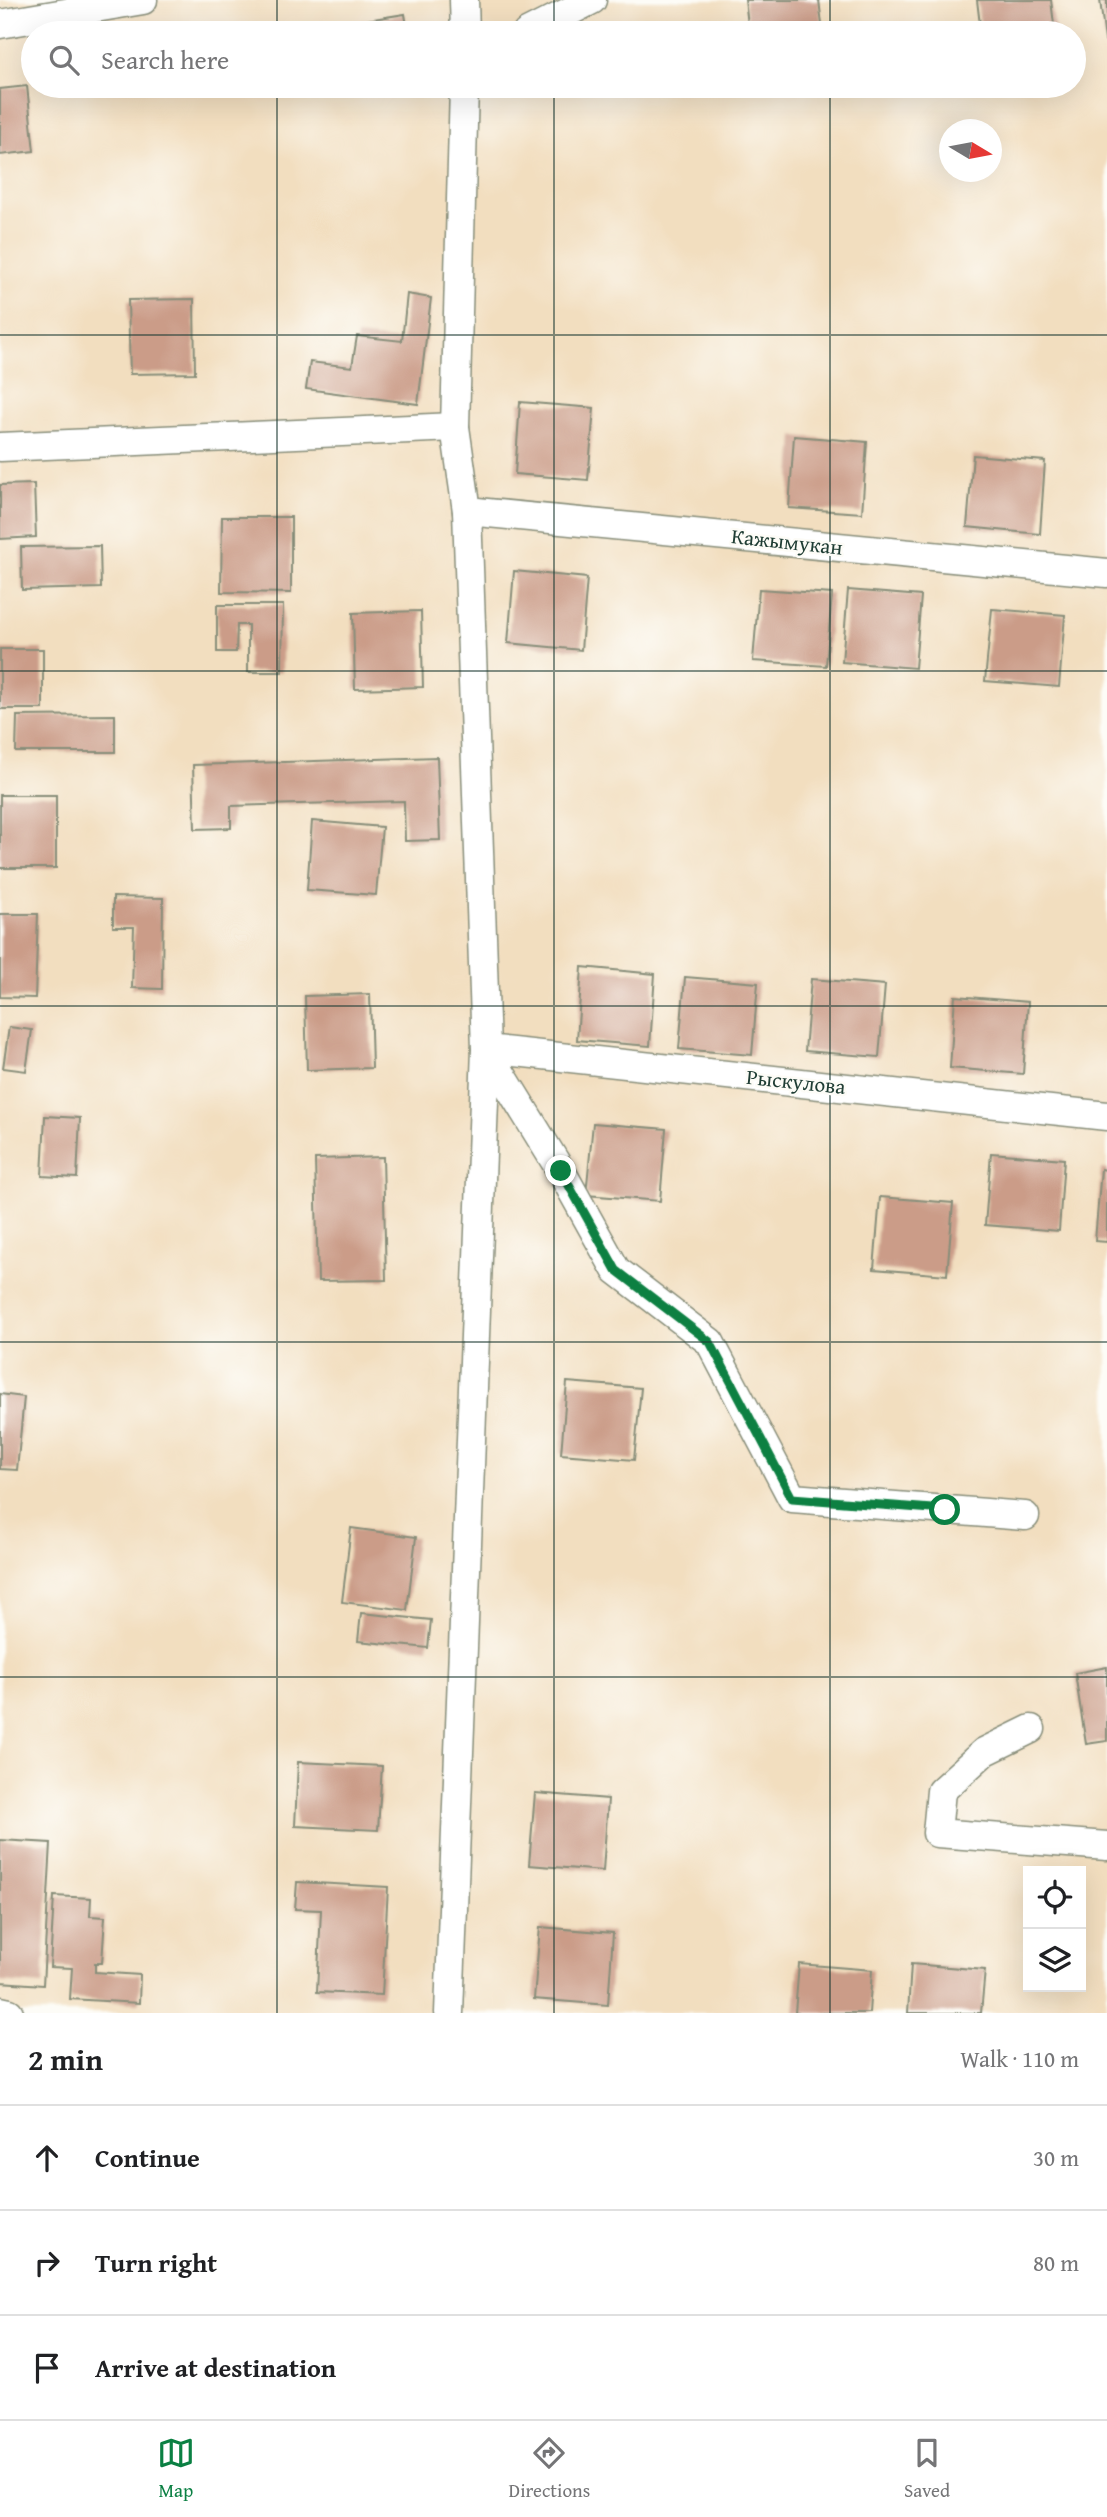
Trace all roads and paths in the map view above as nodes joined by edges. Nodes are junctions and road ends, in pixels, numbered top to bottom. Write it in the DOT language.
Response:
graph roads {
  1 [pos="143,0"];
  2 [pos="464,0"];
  3 [pos="592,0"];
  4 [pos="464,21"];
  5 [pos="551,21"];
  6 [pos="0,24"];
  7 [pos="464,98"];
  8 [pos="455,427"];
  9 [pos="0,447"];
  10 [pos="467,511"];
  11 [pos="1107,573"];
  12 [pos="486,1049"];
  13 [pos="1107,1116"];
  14 [pos="1025,1516"];
  15 [pos="1031,1729"];
  16 [pos="1107,1846"];
  17 [pos="0,2011"];
  18 [pos="9,2013"];
  19 [pos="449,2013"];
  1 -- 6 [label="street"];
  2 -- 4 [label="street"];
  3 -- 5 [label="street"];
  7 -- 8 [label="street"];
  8 -- 9 [label="street"];
  8 -- 10 [label="street"];
  10 -- 11 [label="street, Кажымукан"];
  10 -- 12 [label="street"];
  12 -- 13 [label="street, Рыскулова"];
  12 -- 14 [label="street"];
  12 -- 19 [label="street"];
  15 -- 16 [label="street"];
  17 -- 18 [label="street"];
}
